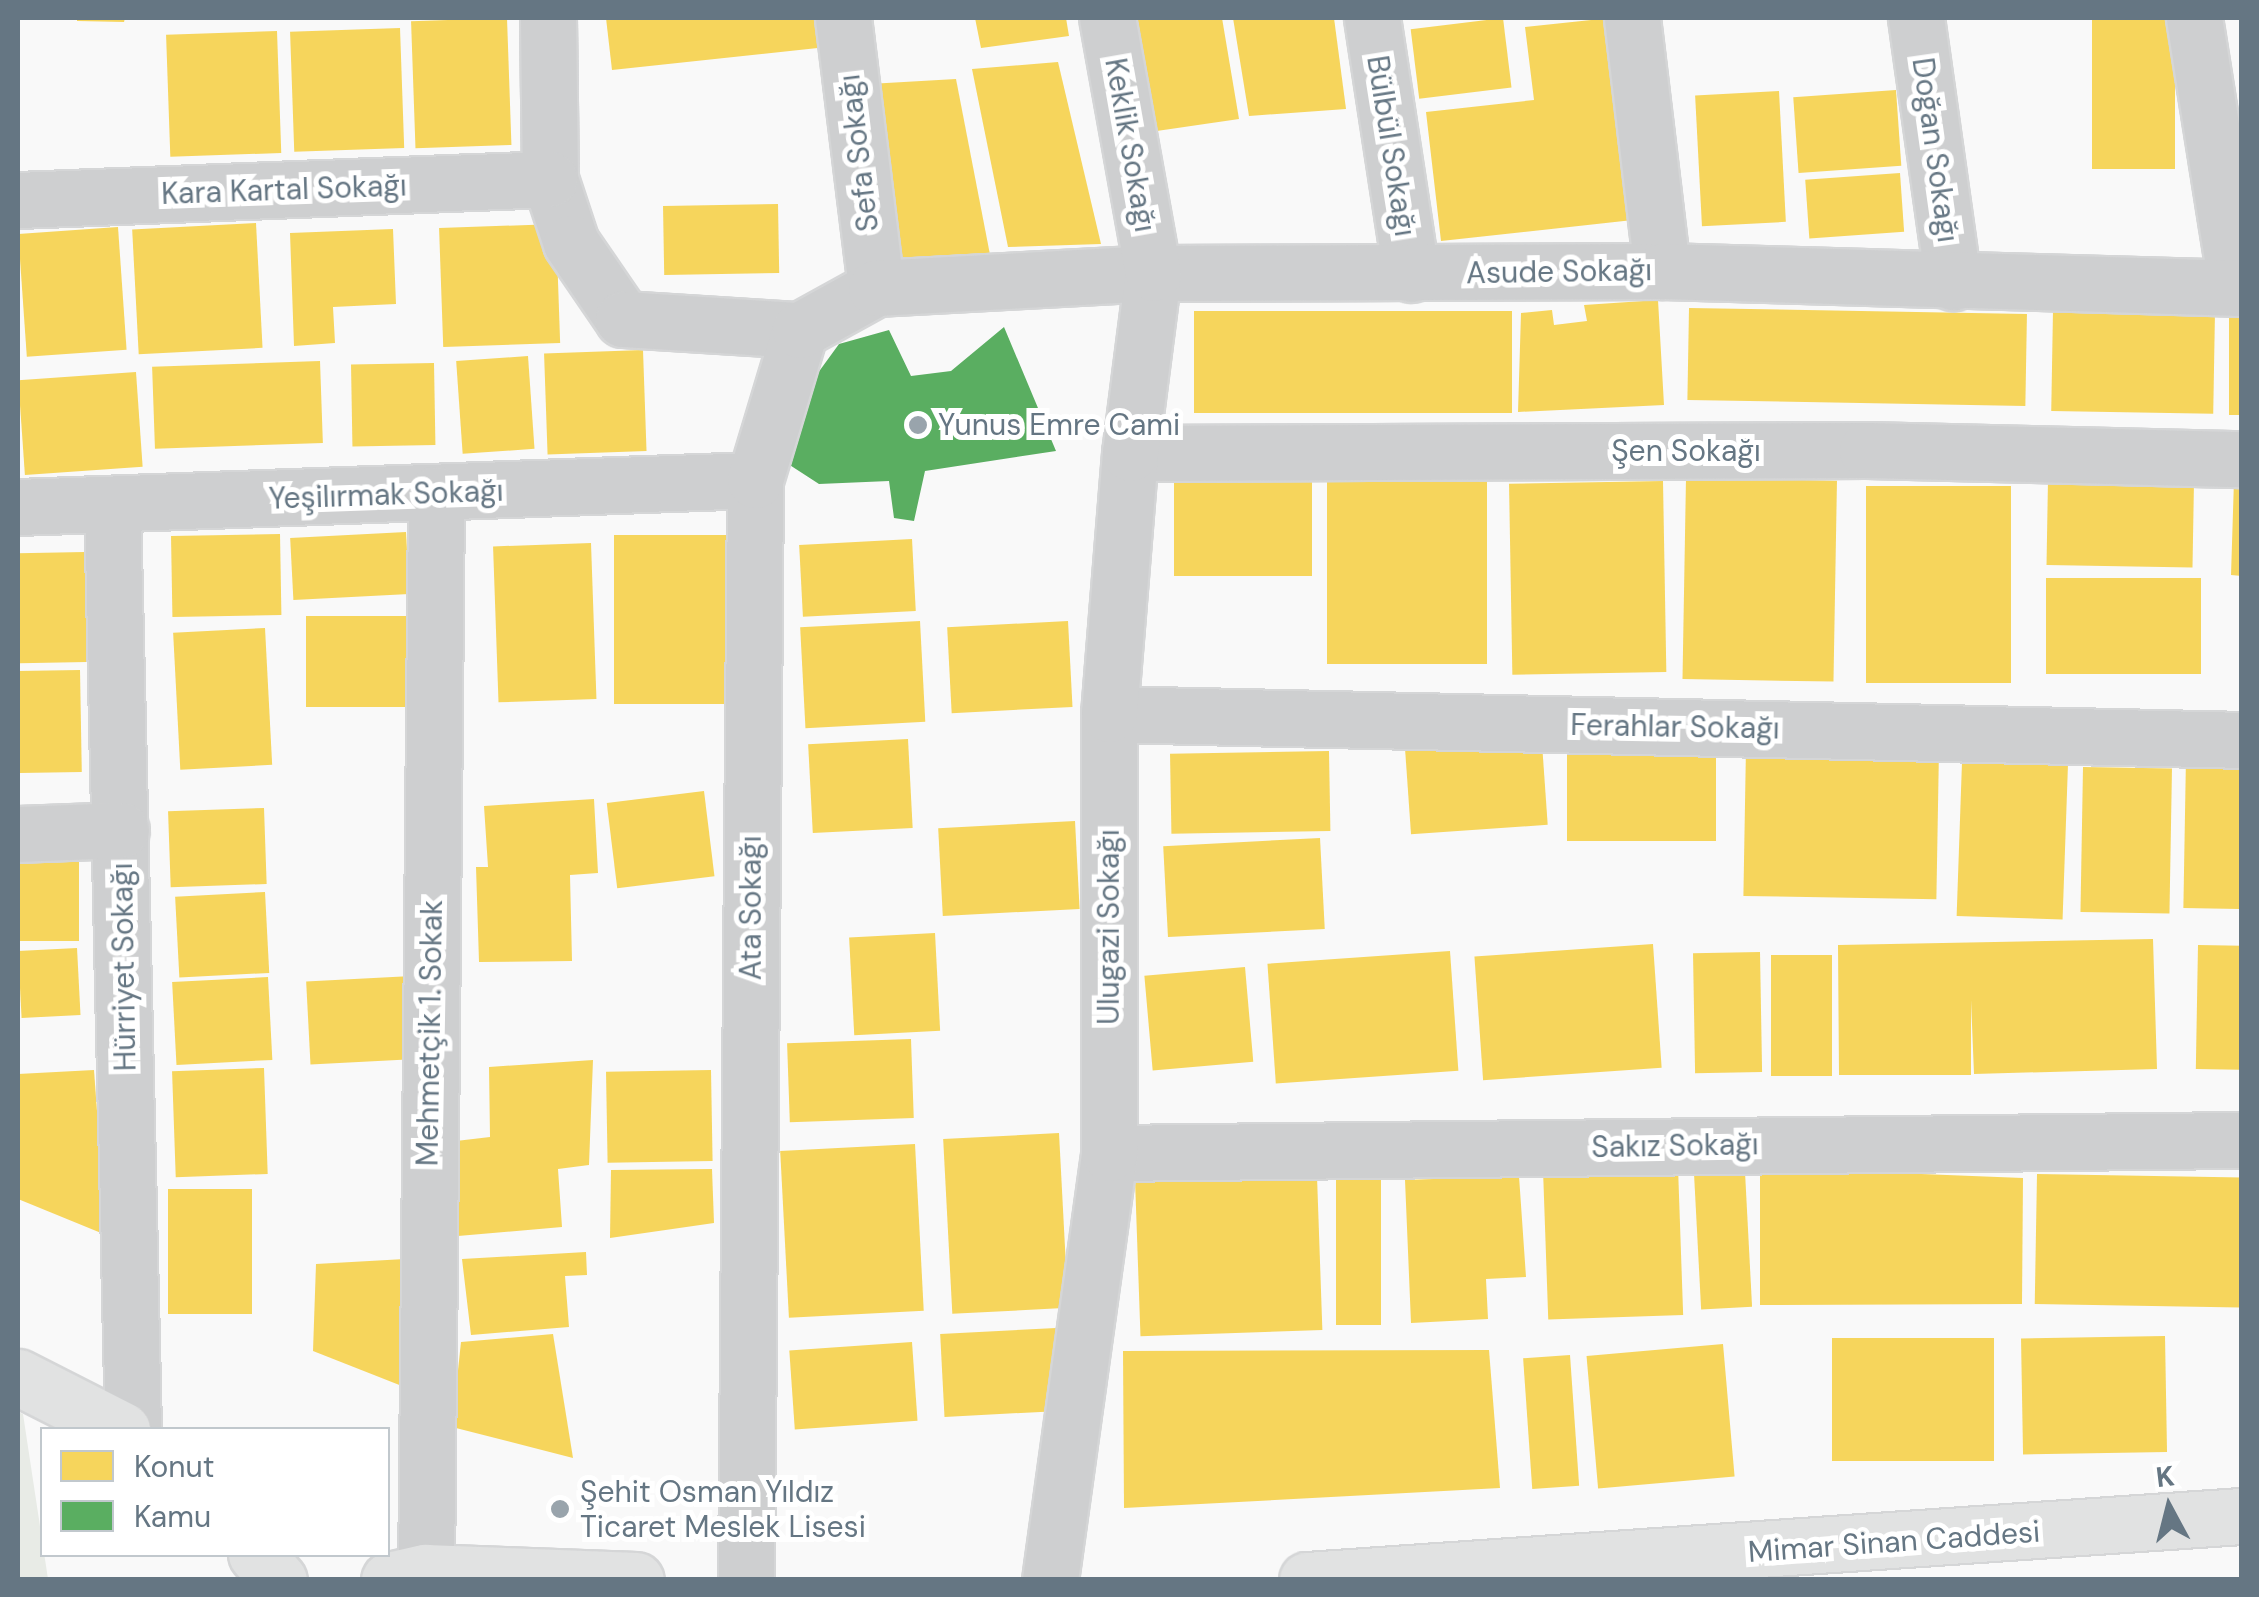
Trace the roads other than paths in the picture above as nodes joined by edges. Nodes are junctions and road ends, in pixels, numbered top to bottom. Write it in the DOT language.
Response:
graph roads {
  1 [pos="548,18"];
  2 [pos="843,18"];
  3 [pos="1107,18"];
  4 [pos="1372,18"];
  5 [pos="1632,18"];
  6 [pos="1916,18"];
  7 [pos="2194,18"];
  8 [pos="550,179"];
  9 [pos="18,200"];
  10 [pos="1662,271"];
  11 [pos="1153,273"];
  12 [pos="1411,274"];
  13 [pos="1953,282"];
  14 [pos="876,288"];
  15 [pos="2239,288"];
  16 [pos="800,330"];
  17 [pos="1130,453"];
  18 [pos="2242,459"];
  19 [pos="755,480"];
  20 [pos="436,494"];
  21 [pos="112,504"];
  22 [pos="18,507"];
  23 [pos="1109,714"];
  24 [pos="2242,740"];
  25 [pos="121,830"];
  26 [pos="18,834"];
  27 [pos="2242,1140"];
  28 [pos="1109,1153"];
  29 [pos="18,1377"];
  30 [pos="116,1427"];
  31 [pos="133,1427"];
  32 [pos="2242,1516"];
  33 [pos="259,1557"];
  34 [pos="407,1571"];
  35 [pos="278,1580"];
  36 [pos="636,1580"];
  37 [pos="746,1580"];
  38 [pos="1050,1580"];
  39 [pos="1307,1580"];
  1 -- 8 [label="street"];
  2 -- 14 [label="street, Sefa Sokağı"];
  3 -- 11 [label="street, Keklik Sokağı"];
  4 -- 12 [label="street, Bülbül Sokağı"];
  5 -- 10 [label="street"];
  6 -- 13 [label="street, Doğan Sokağı"];
  7 -- 15 [label="street"];
  8 -- 9 [label="street, Kara Kartal Sokağı"];
  8 -- 16 [label="street"];
  10 -- 12 [label="street, Asude Sokağı"];
  10 -- 13 [label="street, Asude Sokağı"];
  11 -- 12 [label="street, Asude Sokağı"];
  11 -- 14 [label="street, Asude Sokağı"];
  11 -- 17 [label="street, Ulugazi Sokağı"];
  13 -- 15 [label="street, Asude Sokağı"];
  14 -- 16 [label="street"];
  16 -- 19 [label="street, Ata Sokağı"];
  17 -- 18 [label="street, Şen Sokağı"];
  17 -- 23 [label="street, Ulugazi Sokağı"];
  19 -- 20 [label="street, Yeşilırmak Sokağı"];
  19 -- 37 [label="street, Ata Sokağı"];
  20 -- 21 [label="street, Yeşilırmak Sokağı"];
  20 -- 34 [label="street, Mehmetçik 1. Sokak"];
  21 -- 22 [label="street, Yeşilırmak Sokağı"];
  21 -- 25 [label="street, Hürriyet Sokağı"];
  23 -- 24 [label="street, Ferahlar Sokağı"];
  23 -- 28 [label="street, Ulugazi Sokağı"];
  25 -- 26 [label="street"];
  25 -- 31 [label="street, Hürriyet Sokağı"];
  27 -- 28 [label="street, Sakız Sokağı"];
  28 -- 38 [label="street, Ulugazi Sokağı"];
  29 -- 30 [label="main road"];
  32 -- 39 [label="main road, Mimar Sinan Caddesi"];
  33 -- 35 [label="main road"];
  34 -- 36 [label="main road"];
}
